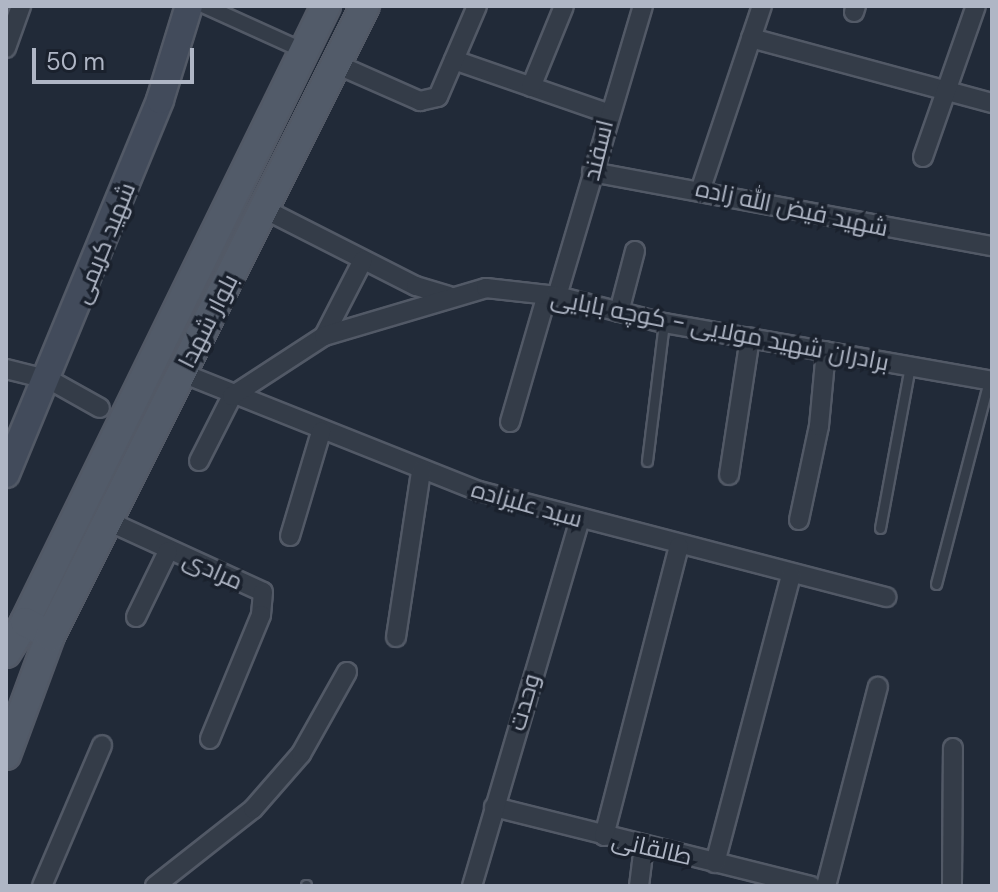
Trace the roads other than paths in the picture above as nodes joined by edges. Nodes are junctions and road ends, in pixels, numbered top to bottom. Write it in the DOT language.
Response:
graph roads {
  1 [pos="21,6"];
  2 [pos="189,6"];
  3 [pos="205,6"];
  4 [pos="326,6"];
  5 [pos="365,6"];
  6 [pos="477,6"];
  7 [pos="564,6"];
  8 [pos="643,6"];
  9 [pos="762,6"];
  10 [pos="976,6"];
  11 [pos="751,38"];
  12 [pos="6,48"];
  13 [pos="304,51"];
  14 [pos="454,60"];
  15 [pos="336,64"];
  16 [pos="531,87"];
  17 [pos="945,91"];
  18 [pos="992,103"];
  19 [pos="607,113"];
  20 [pos="923,157"];
  21 [pos="592,172"];
  22 [pos="701,188"];
  23 [pos="264,209"];
  24 [pos="992,246"];
  25 [pos="635,251"];
  26 [pos="363,260"];
  27 [pos="448,296"];
  28 [pos="552,296"];
  29 [pos="619,312"];
  30 [pos="664,323"];
  31 [pos="324,336"];
  32 [pos="750,338"];
  33 [pos="826,351"];
  34 [pos="910,366"];
  35 [pos="6,369"];
  36 [pos="182,373"];
  37 [pos="50,380"];
  38 [pos="990,381"];
  39 [pos="232,396"];
  40 [pos="100,408"];
  41 [pos="510,422"];
  42 [pos="321,432"];
  43 [pos="12,448"];
  44 [pos="199,461"];
  45 [pos="647,461"];
  46 [pos="421,471"];
  47 [pos="6,474"];
  48 [pos="729,475"];
  49 [pos="580,520"];
  50 [pos="799,520"];
  51 [pos="108,521"];
  52 [pos="880,528"];
  53 [pos="290,536"];
  54 [pos="679,547"];
  55 [pos="168,551"];
  56 [pos="56,557"];
  57 [pos="83,571"];
  58 [pos="791,576"];
  59 [pos="936,584"];
  60 [pos="886,597"];
  61 [pos="136,617"];
  62 [pos="25,622"];
  63 [pos="50,636"];
  64 [pos="396,637"];
  65 [pos="6,653"];
  66 [pos="347,672"];
  67 [pos="878,687"];
  68 [pos="210,739"];
  69 [pos="102,745"];
  70 [pos="953,748"];
  71 [pos="6,755"];
  72 [pos="494,807"];
  73 [pos="604,836"];
  74 [pos="644,846"];
  75 [pos="715,863"];
  76 [pos="42,886"];
  77 [pos="155,886"];
  78 [pos="472,886"];
  79 [pos="639,886"];
  80 [pos="811,886"];
  81 [pos="826,886"];
  82 [pos="952,886"];
  1 -- 12 [label="street"];
  2 -- 37 [label="main road, شهید کریمی"];
  3 -- 13 [label="street"];
  4 -- 13 [label="main road, بلوار شهدا"];
  5 -- 15 [label="main road, بلوار شهدا"];
  6 -- 14 [label="street"];
  7 -- 16 [label="street"];
  8 -- 19 [label="street, اسفند"];
  9 -- 11 [label="street"];
  10 -- 17 [label="street"];
  11 -- 17 [label="street"];
  11 -- 22 [label="street"];
  13 -- 56 [label="main road, بلوار شهدا"];
  14 -- 15 [label="street"];
  14 -- 16 [label="street"];
  15 -- 23 [label="main road, بلوار شهدا"];
  16 -- 19 [label="street"];
  17 -- 18 [label="street"];
  17 -- 20 [label="street"];
  19 -- 21 [label="street, اسفند"];
  21 -- 22 [label="street, شهید فیض الله زاده"];
  21 -- 28 [label="street, اسفند"];
  22 -- 24 [label="street, شهید فیض الله زاده"];
  23 -- 26 [label="street"];
  23 -- 36 [label="main road, بلوار شهدا"];
  25 -- 29 [label="street"];
  26 -- 27 [label="street"];
  26 -- 31 [label="street"];
  27 -- 28 [label="street, برادران شهید مولایی - کوچه بابایی"];
  27 -- 31 [label="street, برادران شهید مولایی - کوچه بابایی"];
  28 -- 29 [label="street, برادران شهید مولایی - کوچه بابایی"];
  28 -- 41 [label="street, اسفند"];
  29 -- 30 [label="street, برادران شهید مولایی - کوچه بابایی"];
  30 -- 32 [label="street, برادران شهید مولایی - کوچه بابایی"];
  30 -- 45 [label="lane"];
  31 -- 39 [label="street"];
  32 -- 33 [label="street, برادران شهید مولایی - کوچه بابایی"];
  32 -- 48 [label="street"];
  33 -- 34 [label="street, برادران شهید مولایی - کوچه بابایی"];
  33 -- 50 [label="street"];
  34 -- 38 [label="street, برادران شهید مولایی - کوچه بابایی"];
  34 -- 52 [label="lane"];
  35 -- 37 [label="street"];
  36 -- 39 [label="street, سید علیزاده"];
  36 -- 51 [label="main road, بلوار شهدا"];
  37 -- 40 [label="street"];
  37 -- 43 [label="main road, شهید کریمی"];
  38 -- 59 [label="lane"];
  39 -- 42 [label="street, سید علیزاده"];
  39 -- 44 [label="street"];
  42 -- 46 [label="street, سید علیزاده"];
  42 -- 53 [label="street"];
  43 -- 47 [label="main road, شهید کریمی"];
  46 -- 49 [label="street, سید علیزاده"];
  46 -- 64 [label="street"];
  49 -- 54 [label="street, سید علیزاده"];
  49 -- 72 [label="street, وحدت"];
  51 -- 55 [label="street, مرادی"];
  51 -- 57 [label="main road, بلوار شهدا"];
  54 -- 58 [label="street, سید علیزاده"];
  54 -- 73 [label="street"];
  55 -- 61 [label="street"];
  55 -- 68 [label="street, مرادی"];
  56 -- 57 [label="main road"];
  56 -- 62 [label="main road, بلوار شهدا"];
  57 -- 63 [label="main road, بلوار شهدا"];
  58 -- 60 [label="street, سید علیزاده"];
  58 -- 75 [label="street"];
  62 -- 63 [label="main road"];
  62 -- 65 [label="main road, بلوار شهدا"];
  63 -- 71 [label="main road, بلوار شهدا"];
  66 -- 77 [label="street"];
  67 -- 81 [label="street"];
  69 -- 76 [label="street"];
  70 -- 82 [label="street"];
  72 -- 73 [label="street, طالقانی"];
  72 -- 78 [label="street, وحدت"];
  73 -- 74 [label="street, طالقانی"];
  74 -- 75 [label="street, طالقانی"];
  74 -- 79 [label="street"];
  75 -- 80 [label="street, طالقانی"];
}
